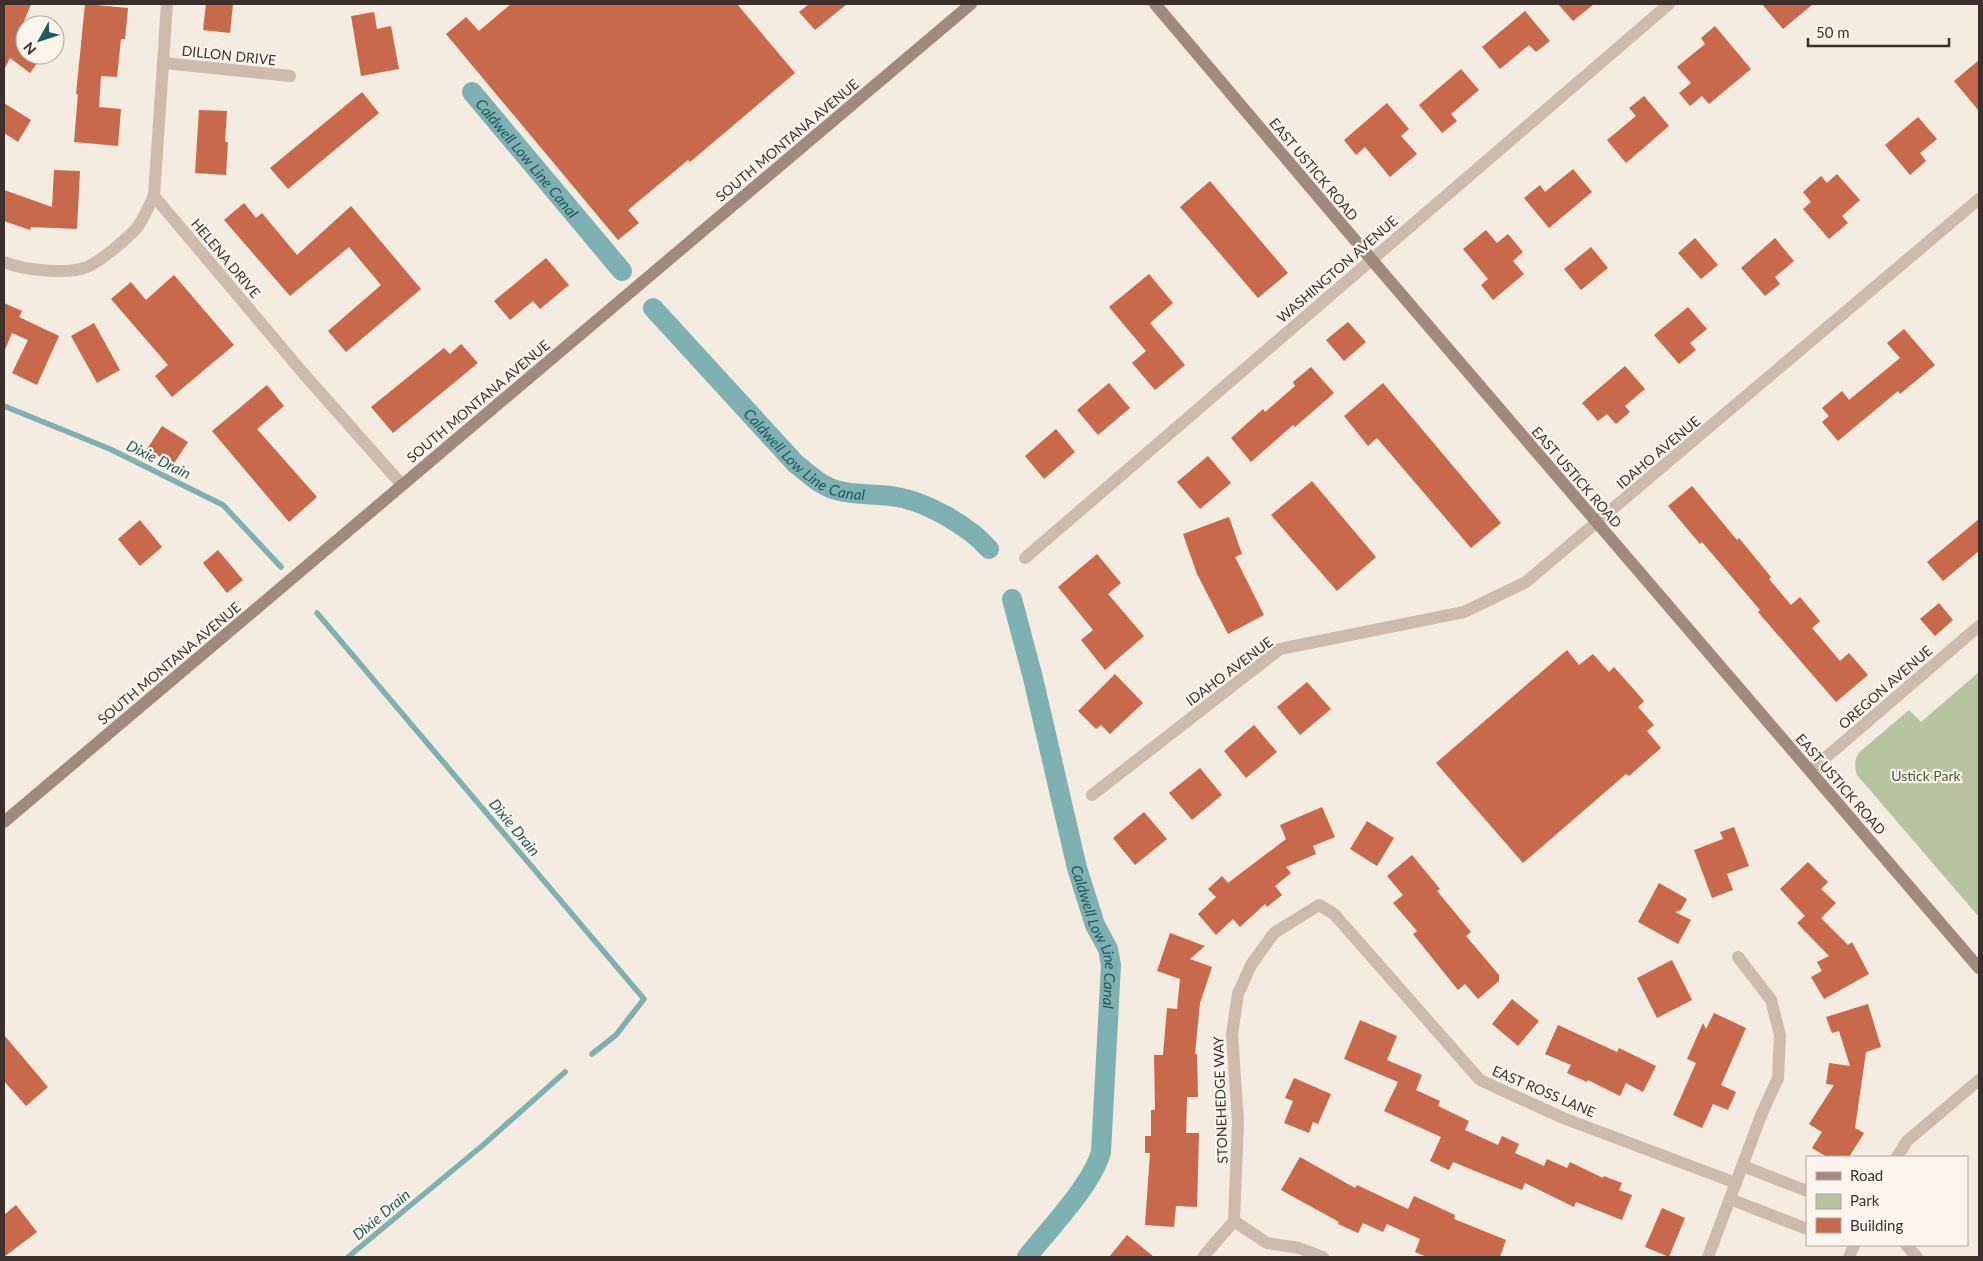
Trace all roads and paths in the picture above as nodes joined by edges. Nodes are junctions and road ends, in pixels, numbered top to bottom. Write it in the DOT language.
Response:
graph roads {
  1 [pos="167,4"];
  2 [pos="971,4"];
  3 [pos="1154,4"];
  4 [pos="1669,4"];
  5 [pos="164,64"];
  6 [pos="290,76"];
  7 [pos="154,196"];
  8 [pos="1979,199"];
  9 [pos="1371,260"];
  10 [pos="4,262"];
  11 [pos="402,485"];
  12 [pos="1598,523"];
  13 [pos="1025,558"];
  14 [pos="1979,626"];
  15 [pos="1810,771"];
  16 [pos="1092,795"];
  17 [pos="4,822"];
  18 [pos="1318,905"];
  19 [pos="1738,957"];
  20 [pos="1979,968"];
  21 [pos="1979,1080"];
  22 [pos="1898,1156"];
  23 [pos="1739,1175"];
  24 [pos="1806,1191"];
  25 [pos="1730,1199"];
  26 [pos="1234,1221"];
  27 [pos="1806,1229"];
  28 [pos="1907,1246"];
  29 [pos="1202,1257"];
  30 [pos="1323,1257"];
  31 [pos="1708,1257"];
  32 [pos="1917,1257"];
  1 -- 5 [label="street"];
  2 -- 11 [label="main road, SOUTH MONTANA AVENUE"];
  3 -- 9 [label="main road, EAST USTICK ROAD"];
  4 -- 9 [label="street, WASHINGTON AVENUE"];
  5 -- 6 [label="street, DILLON DRIVE"];
  5 -- 7 [label="street"];
  7 -- 10 [label="street"];
  7 -- 11 [label="street, HELENA DRIVE"];
  8 -- 12 [label="street, IDAHO AVENUE"];
  9 -- 12 [label="main road, EAST USTICK ROAD"];
  9 -- 13 [label="street, WASHINGTON AVENUE"];
  11 -- 17 [label="main road, SOUTH MONTANA AVENUE"];
  12 -- 15 [label="main road, EAST USTICK ROAD"];
  12 -- 16 [label="street, IDAHO AVENUE"];
  14 -- 15 [label="street, OREGON AVENUE"];
  15 -- 20 [label="main road, EAST USTICK ROAD"];
  18 -- 23 [label="street, EAST ROSS LANE"];
  18 -- 26 [label="street, STONEHEDGE WAY"];
  19 -- 23 [label="street"];
  21 -- 22 [label="street"];
  23 -- 24 [label="street, EAST ROSS LANE"];
  23 -- 25 [label="street"];
  25 -- 27 [label="street"];
  25 -- 31 [label="street"];
  26 -- 29 [label="street"];
  26 -- 30 [label="street"];
  28 -- 32 [label="street"];
}
